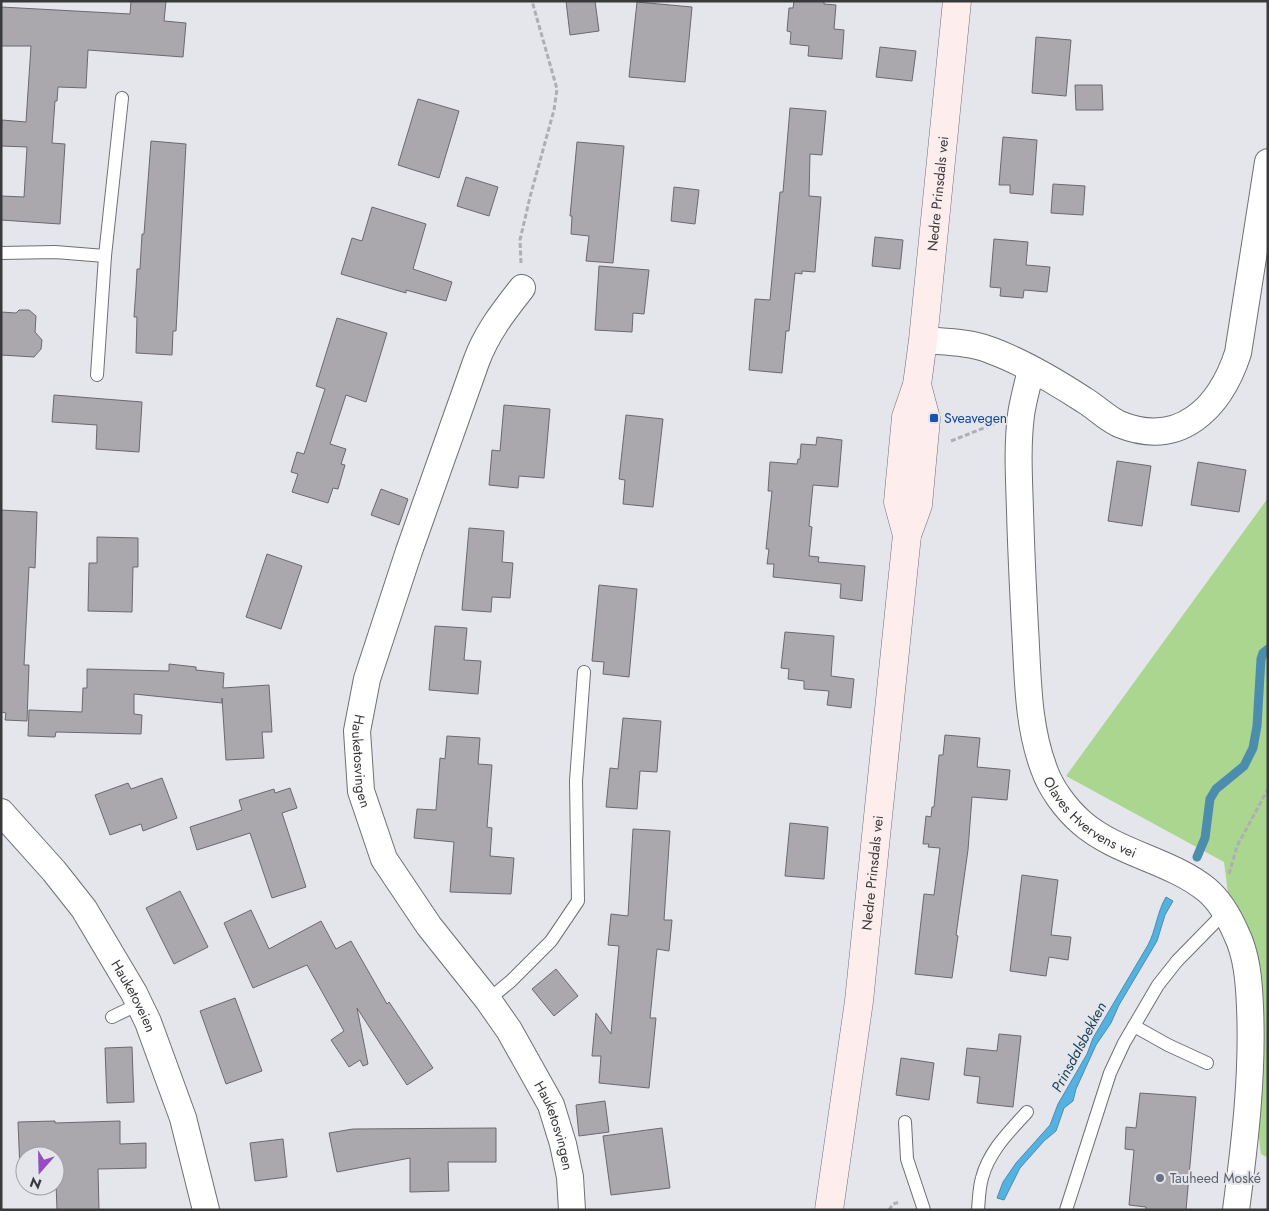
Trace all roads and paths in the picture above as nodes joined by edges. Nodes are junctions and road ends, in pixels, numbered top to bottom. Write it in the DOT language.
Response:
graph roads {
  1 [pos="532,1"];
  2 [pos="957,1"];
  3 [pos="122,98"];
  4 [pos="1268,162"];
  5 [pos="1,253"];
  6 [pos="105,256"];
  7 [pos="522,288"];
  8 [pos="923,340"];
  9 [pos="1031,369"];
  10 [pos="96,375"];
  11 [pos="1021,418"];
  12 [pos="945,443"];
  13 [pos="584,672"];
  14 [pos="1268,789"];
  15 [pos="1,812"];
  16 [pos="1225,912"];
  17 [pos="488,1000"];
  18 [pos="139,1004"];
  19 [pos="112,1017"];
  20 [pos="1134,1026"];
  21 [pos="1207,1062"];
  22 [pos="1026,1112"];
  23 [pos="905,1122"];
  24 [pos="206,1210"];
  25 [pos="572,1210"];
  26 [pos="829,1210"];
  27 [pos="924,1210"];
  28 [pos="978,1210"];
  29 [pos="1066,1210"];
  30 [pos="1236,1210"];
  1 -- 7 [label="path"];
  2 -- 8 [label="main road, Nedre Prinsdals vei"];
  3 -- 6 [label="lane"];
  4 -- 9 [label="street"];
  5 -- 6 [label="lane"];
  6 -- 10 [label="lane"];
  7 -- 17 [label="street, Hauketosvingen"];
  8 -- 9 [label="street"];
  8 -- 26 [label="main road, Nedre Prinsdals vei"];
  9 -- 11 [label="street, Olaves Hvervens vei"];
  11 -- 12 [label="path"];
  11 -- 16 [label="street, Olaves Hvervens vei"];
  13 -- 17 [label="lane"];
  14 -- 16 [label="path"];
  15 -- 18 [label="street, Hauketoveien"];
  16 -- 20 [label="lane"];
  16 -- 30 [label="street, Olaves Hvervens vei"];
  17 -- 25 [label="street, Hauketosvingen"];
  18 -- 19 [label="lane"];
  18 -- 24 [label="street, Hauketoveien"];
  20 -- 21 [label="lane"];
  20 -- 29 [label="lane"];
  22 -- 28 [label="lane"];
  23 -- 27 [label="lane"];
}
